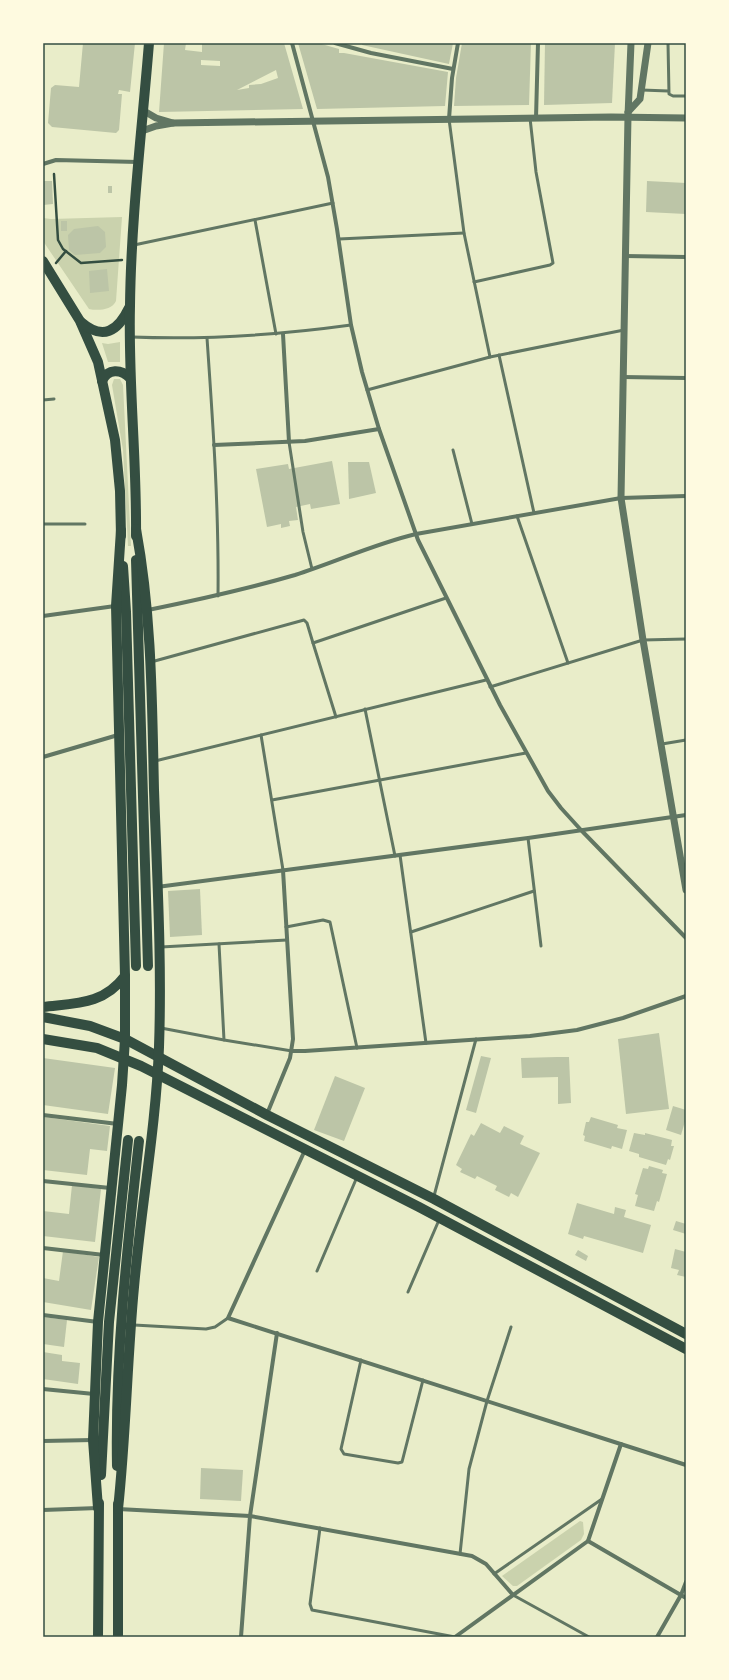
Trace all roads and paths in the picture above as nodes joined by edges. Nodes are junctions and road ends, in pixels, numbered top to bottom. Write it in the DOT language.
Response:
graph roads {
  1 [pos="149,43"];
  2 [pos="292,43"];
  3 [pos="335,43"];
  4 [pos="458,43"];
  5 [pos="538,43"];
  6 [pos="631,43"];
  7 [pos="648,43"];
  8 [pos="668,43"];
  9 [pos="453,69"];
  10 [pos="642,90"];
  11 [pos="668,91"];
  12 [pos="686,96"];
  13 [pos="144,111"];
  14 [pos="628,114"];
  15 [pos="533,118"];
  16 [pos="686,118"];
  17 [pos="449,119"];
  18 [pos="314,121"];
  19 [pos="173,123"];
  20 [pos="142,131"];
  21 [pos="139,162"];
  22 [pos="43,164"];
  23 [pos="54,174"];
  24 [pos="333,203"];
  25 [pos="255,220"];
  26 [pos="464,233"];
  27 [pos="339,239"];
  28 [pos="132,246"];
  29 [pos="66,251"];
  30 [pos="625,256"];
  31 [pos="686,257"];
  32 [pos="122,260"];
  33 [pos="43,261"];
  34 [pos="54,265"];
  35 [pos="474,282"];
  36 [pos="130,306"];
  37 [pos="80,321"];
  38 [pos="351,325"];
  39 [pos="112,330"];
  40 [pos="624,330"];
  41 [pos="276,334"];
  42 [pos="282,334"];
  43 [pos="130,337"];
  44 [pos="207,338"];
  45 [pos="499,355"];
  46 [pos="490,357"];
  47 [pos="623,377"];
  48 [pos="130,378"];
  49 [pos="686,378"];
  50 [pos="102,381"];
  51 [pos="367,390"];
  52 [pos="54,399"];
  53 [pos="43,400"];
  54 [pos="379,428"];
  55 [pos="289,442"];
  56 [pos="214,445"];
  57 [pos="452,450"];
  58 [pos="686,496"];
  59 [pos="622,498"];
  60 [pos="534,514"];
  61 [pos="517,516"];
  62 [pos="43,524"];
  63 [pos="85,524"];
  64 [pos="472,524"];
  65 [pos="136,529"];
  66 [pos="121,530"];
  67 [pos="416,534"];
  68 [pos="312,569"];
  69 [pos="218,596"];
  70 [pos="446,598"];
  71 [pos="116,606"];
  72 [pos="148,610"];
  73 [pos="43,616"];
  74 [pos="686,639"];
  75 [pos="643,640"];
  76 [pos="313,643"];
  77 [pos="150,662"];
  78 [pos="568,663"];
  79 [pos="486,680"];
  80 [pos="490,687"];
  81 [pos="365,709"];
  82 [pos="336,717"];
  83 [pos="118,734"];
  84 [pos="260,735"];
  85 [pos="686,740"];
  86 [pos="662,744"];
  87 [pos="526,753"];
  88 [pos="43,757"];
  89 [pos="154,761"];
  90 [pos="380,780"];
  91 [pos="272,800"];
  92 [pos="686,815"];
  93 [pos="674,817"];
  94 [pos="581,830"];
  95 [pos="528,838"];
  96 [pos="400,855"];
  97 [pos="395,856"];
  98 [pos="283,870"];
  99 [pos="157,887"];
  100 [pos="686,890"];
  101 [pos="534,892"];
  102 [pos="286,927"];
  103 [pos="411,932"];
  104 [pos="686,938"];
  105 [pos="287,940"];
  106 [pos="219,944"];
  107 [pos="540,946"];
  108 [pos="159,947"];
  109 [pos="136,966"];
  110 [pos="148,966"];
  111 [pos="125,976"];
  112 [pos="686,996"];
  113 [pos="43,1007"];
  114 [pos="43,1017"];
  115 [pos="159,1027"];
  116 [pos="43,1039"];
  117 [pos="125,1039"];
  118 [pos="476,1039"];
  119 [pos="224,1040"];
  120 [pos="426,1043"];
  121 [pos="357,1048"];
  122 [pos="292,1051"];
  123 [pos="158,1057"];
  124 [pos="124,1058"];
  125 [pos="156,1074"];
  126 [pos="267,1115"];
  127 [pos="43,1116"];
  128 [pos="118,1124"];
  129 [pos="128,1140"];
  130 [pos="139,1141"];
  131 [pos="306,1150"];
  132 [pos="358,1176"];
  133 [pos="43,1181"];
  134 [pos="111,1188"];
  135 [pos="434,1199"];
  136 [pos="440,1218"];
  137 [pos="43,1248"];
  138 [pos="104,1256"];
  139 [pos="317,1271"];
  140 [pos="408,1292"];
  141 [pos="43,1315"];
  142 [pos="228,1318"];
  143 [pos="98,1322"];
  144 [pos="131,1325"];
  145 [pos="511,1327"];
  146 [pos="277,1333"];
  147 [pos="686,1334"];
  148 [pos="686,1349"];
  149 [pos="361,1360"];
  150 [pos="423,1380"];
  151 [pos="43,1389"];
  152 [pos="94,1394"];
  153 [pos="487,1401"];
  154 [pos="93,1440"];
  155 [pos="43,1441"];
  156 [pos="621,1444"];
  157 [pos="686,1465"];
  158 [pos="602,1499"];
  159 [pos="98,1508"];
  160 [pos="118,1509"];
  161 [pos="43,1510"];
  162 [pos="250,1516"];
  163 [pos="320,1528"];
  164 [pos="588,1541"];
  165 [pos="460,1554"];
  166 [pos="494,1574"];
  167 [pos="686,1582"];
  168 [pos="513,1595"];
  169 [pos="681,1595"];
  170 [pos="686,1598"];
  171 [pos="98,1637"];
  172 [pos="118,1637"];
  173 [pos="241,1637"];
  174 [pos="455,1637"];
  175 [pos="589,1637"];
  176 [pos="657,1637"];
  1 -- 13 [label="main road"];
  2 -- 18 [label="street"];
  3 -- 9 [label="street"];
  4 -- 9 [label="street"];
  5 -- 15 [label="street"];
  6 -- 14 [label="street"];
  7 -- 10 [label="street"];
  8 -- 11 [label="lane"];
  9 -- 17 [label="street"];
  10 -- 11 [label="lane"];
  10 -- 14 [label="street"];
  11 -- 12 [label="lane"];
  13 -- 19 [label="street"];
  13 -- 20 [label="main road"];
  14 -- 15 [label="street"];
  14 -- 16 [label="street"];
  14 -- 30 [label="street"];
  15 -- 17 [label="street"];
  15 -- 35 [label="lane"];
  17 -- 18 [label="street"];
  17 -- 26 [label="lane"];
  18 -- 19 [label="street"];
  18 -- 24 [label="street"];
  19 -- 20 [label="street"];
  20 -- 21 [label="main road"];
  21 -- 22 [label="street"];
  21 -- 28 [label="main road"];
  23 -- 29 [label="path"];
  24 -- 25 [label="lane"];
  24 -- 27 [label="street"];
  25 -- 28 [label="lane"];
  25 -- 41 [label="lane"];
  26 -- 27 [label="lane"];
  26 -- 35 [label="lane"];
  27 -- 38 [label="street"];
  28 -- 36 [label="main road"];
  29 -- 32 [label="path"];
  29 -- 34 [label="path"];
  30 -- 31 [label="street"];
  30 -- 40 [label="street"];
  33 -- 37 [label="main road"];
  35 -- 46 [label="lane"];
  36 -- 39 [label="main road"];
  36 -- 43 [label="main road"];
  37 -- 39 [label="main road"];
  37 -- 50 [label="main road"];
  38 -- 42 [label="lane"];
  38 -- 51 [label="street"];
  39 -- 43 [label="main road"];
  40 -- 45 [label="lane"];
  40 -- 47 [label="street"];
  41 -- 42 [label="lane"];
  41 -- 44 [label="lane"];
  42 -- 55 [label="street"];
  43 -- 44 [label="lane"];
  43 -- 48 [label="main road"];
  44 -- 56 [label="lane"];
  45 -- 46 [label="lane"];
  45 -- 60 [label="lane"];
  46 -- 51 [label="lane"];
  47 -- 49 [label="street"];
  47 -- 59 [label="street"];
  48 -- 50 [label="main road"];
  48 -- 65 [label="main road"];
  50 -- 66 [label="main road"];
  51 -- 54 [label="street"];
  52 -- 53 [label="lane"];
  54 -- 55 [label="street"];
  54 -- 67 [label="street"];
  55 -- 56 [label="street"];
  55 -- 68 [label="lane"];
  56 -- 69 [label="lane"];
  57 -- 64 [label="lane"];
  58 -- 59 [label="street"];
  59 -- 60 [label="street"];
  59 -- 75 [label="street"];
  60 -- 61 [label="street"];
  61 -- 64 [label="street"];
  61 -- 78 [label="lane"];
  62 -- 63 [label="lane"];
  64 -- 67 [label="street"];
  65 -- 72 [label="main road"];
  65 -- 110 [label="main road"];
  66 -- 71 [label="main road"];
  66 -- 109 [label="main road"];
  67 -- 68 [label="street"];
  67 -- 70 [label="street"];
  68 -- 69 [label="street"];
  69 -- 72 [label="street"];
  70 -- 76 [label="lane"];
  70 -- 79 [label="street"];
  71 -- 73 [label="street"];
  71 -- 83 [label="main road"];
  72 -- 77 [label="main road"];
  74 -- 75 [label="lane"];
  75 -- 78 [label="lane"];
  75 -- 86 [label="street"];
  76 -- 77 [label="lane"];
  76 -- 82 [label="lane"];
  77 -- 89 [label="main road"];
  78 -- 80 [label="lane"];
  79 -- 80 [label="street"];
  79 -- 81 [label="lane"];
  80 -- 87 [label="street"];
  81 -- 82 [label="lane"];
  81 -- 90 [label="lane"];
  82 -- 84 [label="lane"];
  83 -- 88 [label="street"];
  83 -- 111 [label="main road"];
  84 -- 89 [label="lane"];
  84 -- 91 [label="lane"];
  85 -- 86 [label="lane"];
  86 -- 93 [label="street"];
  87 -- 90 [label="lane"];
  87 -- 94 [label="street"];
  89 -- 99 [label="main road"];
  90 -- 91 [label="lane"];
  90 -- 97 [label="lane"];
  91 -- 98 [label="lane"];
  92 -- 93 [label="street"];
  93 -- 94 [label="street"];
  93 -- 100 [label="street"];
  94 -- 95 [label="street"];
  94 -- 104 [label="street"];
  95 -- 96 [label="street"];
  95 -- 101 [label="lane"];
  96 -- 97 [label="street"];
  96 -- 103 [label="lane"];
  97 -- 98 [label="street"];
  98 -- 99 [label="street"];
  98 -- 102 [label="street"];
  99 -- 108 [label="main road"];
  101 -- 103 [label="lane"];
  101 -- 107 [label="lane"];
  102 -- 105 [label="street"];
  102 -- 121 [label="lane"];
  103 -- 120 [label="lane"];
  105 -- 106 [label="lane"];
  105 -- 122 [label="street"];
  106 -- 108 [label="lane"];
  106 -- 119 [label="lane"];
  108 -- 115 [label="main road"];
  111 -- 113 [label="main road"];
  111 -- 117 [label="main road"];
  112 -- 118 [label="street"];
  114 -- 117 [label="main road"];
  115 -- 119 [label="lane"];
  115 -- 123 [label="main road"];
  116 -- 124 [label="main road"];
  117 -- 123 [label="main road"];
  117 -- 124 [label="main road"];
  118 -- 120 [label="street"];
  118 -- 135 [label="lane"];
  119 -- 122 [label="lane"];
  120 -- 121 [label="street"];
  121 -- 122 [label="street"];
  122 -- 126 [label="street"];
  123 -- 125 [label="main road"];
  123 -- 126 [label="main road"];
  124 -- 125 [label="main road"];
  124 -- 128 [label="main road"];
  125 -- 131 [label="main road"];
  125 -- 144 [label="main road"];
  126 -- 135 [label="main road"];
  127 -- 128 [label="street"];
  128 -- 134 [label="main road"];
  129 -- 159 [label="main road"];
  130 -- 160 [label="main road"];
  131 -- 132 [label="main road"];
  131 -- 142 [label="street"];
  132 -- 136 [label="main road"];
  132 -- 139 [label="lane"];
  133 -- 134 [label="street"];
  134 -- 138 [label="main road"];
  135 -- 147 [label="main road"];
  136 -- 140 [label="lane"];
  136 -- 148 [label="main road"];
  137 -- 138 [label="street"];
  138 -- 143 [label="main road"];
  141 -- 143 [label="street"];
  142 -- 144 [label="lane"];
  142 -- 146 [label="street"];
  143 -- 152 [label="main road"];
  144 -- 160 [label="main road"];
  145 -- 153 [label="lane"];
  146 -- 149 [label="street"];
  146 -- 162 [label="street"];
  149 -- 150 [label="street"];
  149 -- 150 [label="lane"];
  150 -- 153 [label="street"];
  151 -- 152 [label="street"];
  152 -- 154 [label="main road"];
  153 -- 156 [label="street"];
  153 -- 165 [label="lane"];
  154 -- 155 [label="street"];
  154 -- 159 [label="main road"];
  156 -- 157 [label="street"];
  156 -- 158 [label="street"];
  158 -- 164 [label="street"];
  158 -- 166 [label="lane"];
  159 -- 161 [label="street"];
  159 -- 171 [label="main road"];
  160 -- 162 [label="street"];
  160 -- 172 [label="main road"];
  162 -- 163 [label="street"];
  162 -- 173 [label="street"];
  163 -- 165 [label="street"];
  163 -- 174 [label="lane"];
  164 -- 168 [label="street"];
  164 -- 169 [label="street"];
  165 -- 166 [label="street"];
  166 -- 168 [label="street"];
  167 -- 169 [label="street"];
  168 -- 174 [label="street"];
  168 -- 175 [label="lane"];
  169 -- 170 [label="street"];
  169 -- 176 [label="street"];
}
